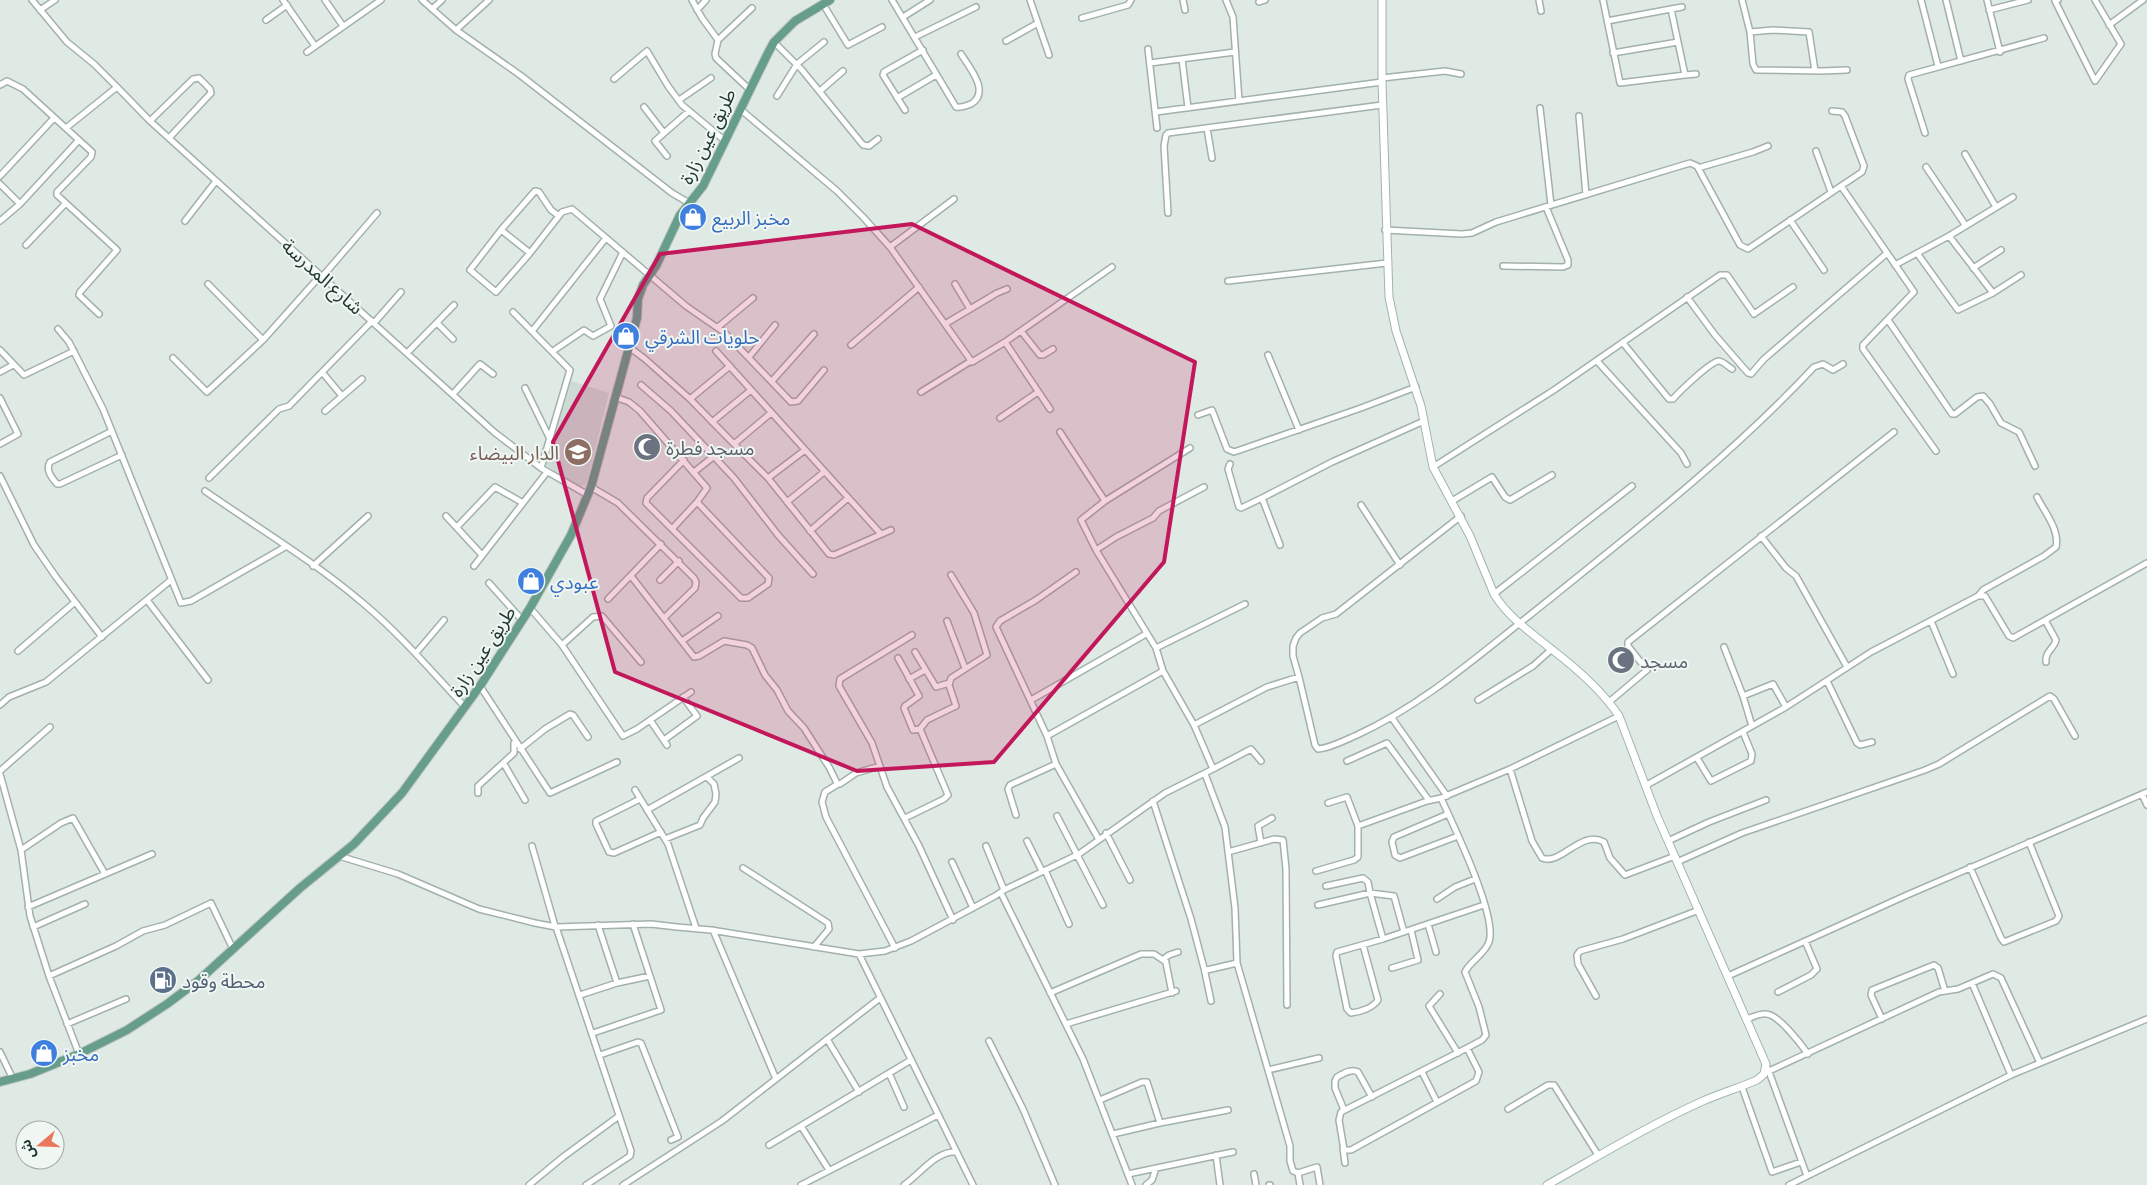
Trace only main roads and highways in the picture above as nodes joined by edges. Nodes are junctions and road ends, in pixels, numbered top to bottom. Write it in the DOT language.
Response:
graph roads {
  1 [pos="830,0"];
  2 [pos="1382,0"];
  3 [pos="0,1082"];
  4 [pos="1548,1185"];
  1 -- 3 [label="main road, طريق عين زارة"];
  2 -- 4 [label="main road"];
}
